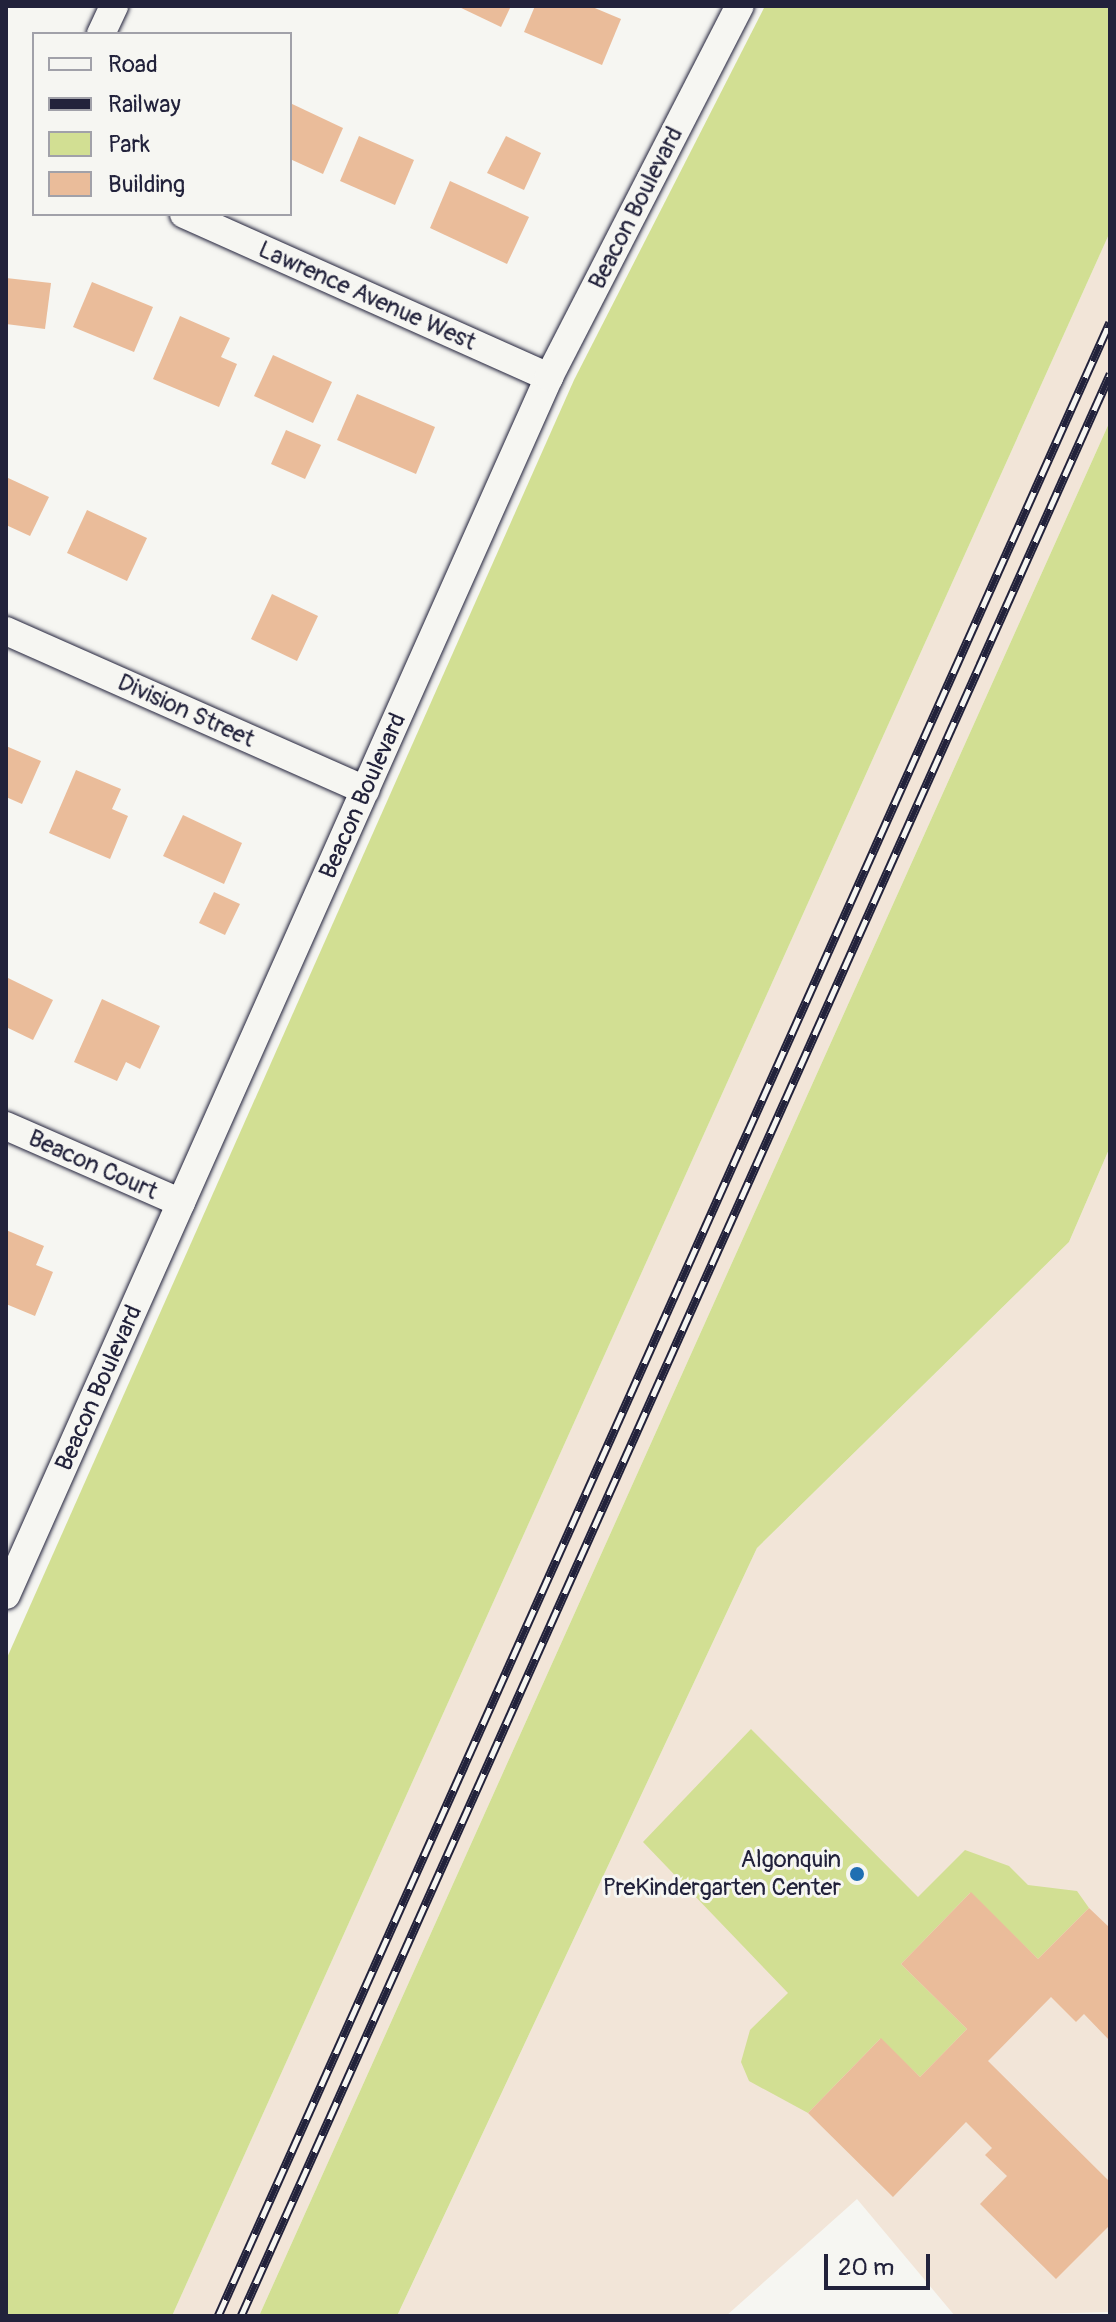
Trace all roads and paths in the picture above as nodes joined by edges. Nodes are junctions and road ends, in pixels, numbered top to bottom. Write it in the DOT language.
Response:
graph roads {
  1 [pos="114,6"];
  2 [pos="740,6"];
  3 [pos="102,32"];
  4 [pos="188,216"];
  5 [pos="549,377"];
  6 [pos="6,631"];
  7 [pos="365,790"];
  8 [pos="6,1126"];
  9 [pos="181,1203"];
  10 [pos="6,1595"];
  1 -- 3 [label="street"];
  2 -- 5 [label="street, Beacon Boulevard"];
  4 -- 5 [label="street, Lawrence Avenue West"];
  5 -- 7 [label="street, Beacon Boulevard"];
  6 -- 7 [label="street, Division Street"];
  7 -- 9 [label="street, Beacon Boulevard"];
  8 -- 9 [label="street, Beacon Court"];
  9 -- 10 [label="street, Beacon Boulevard"];
}
